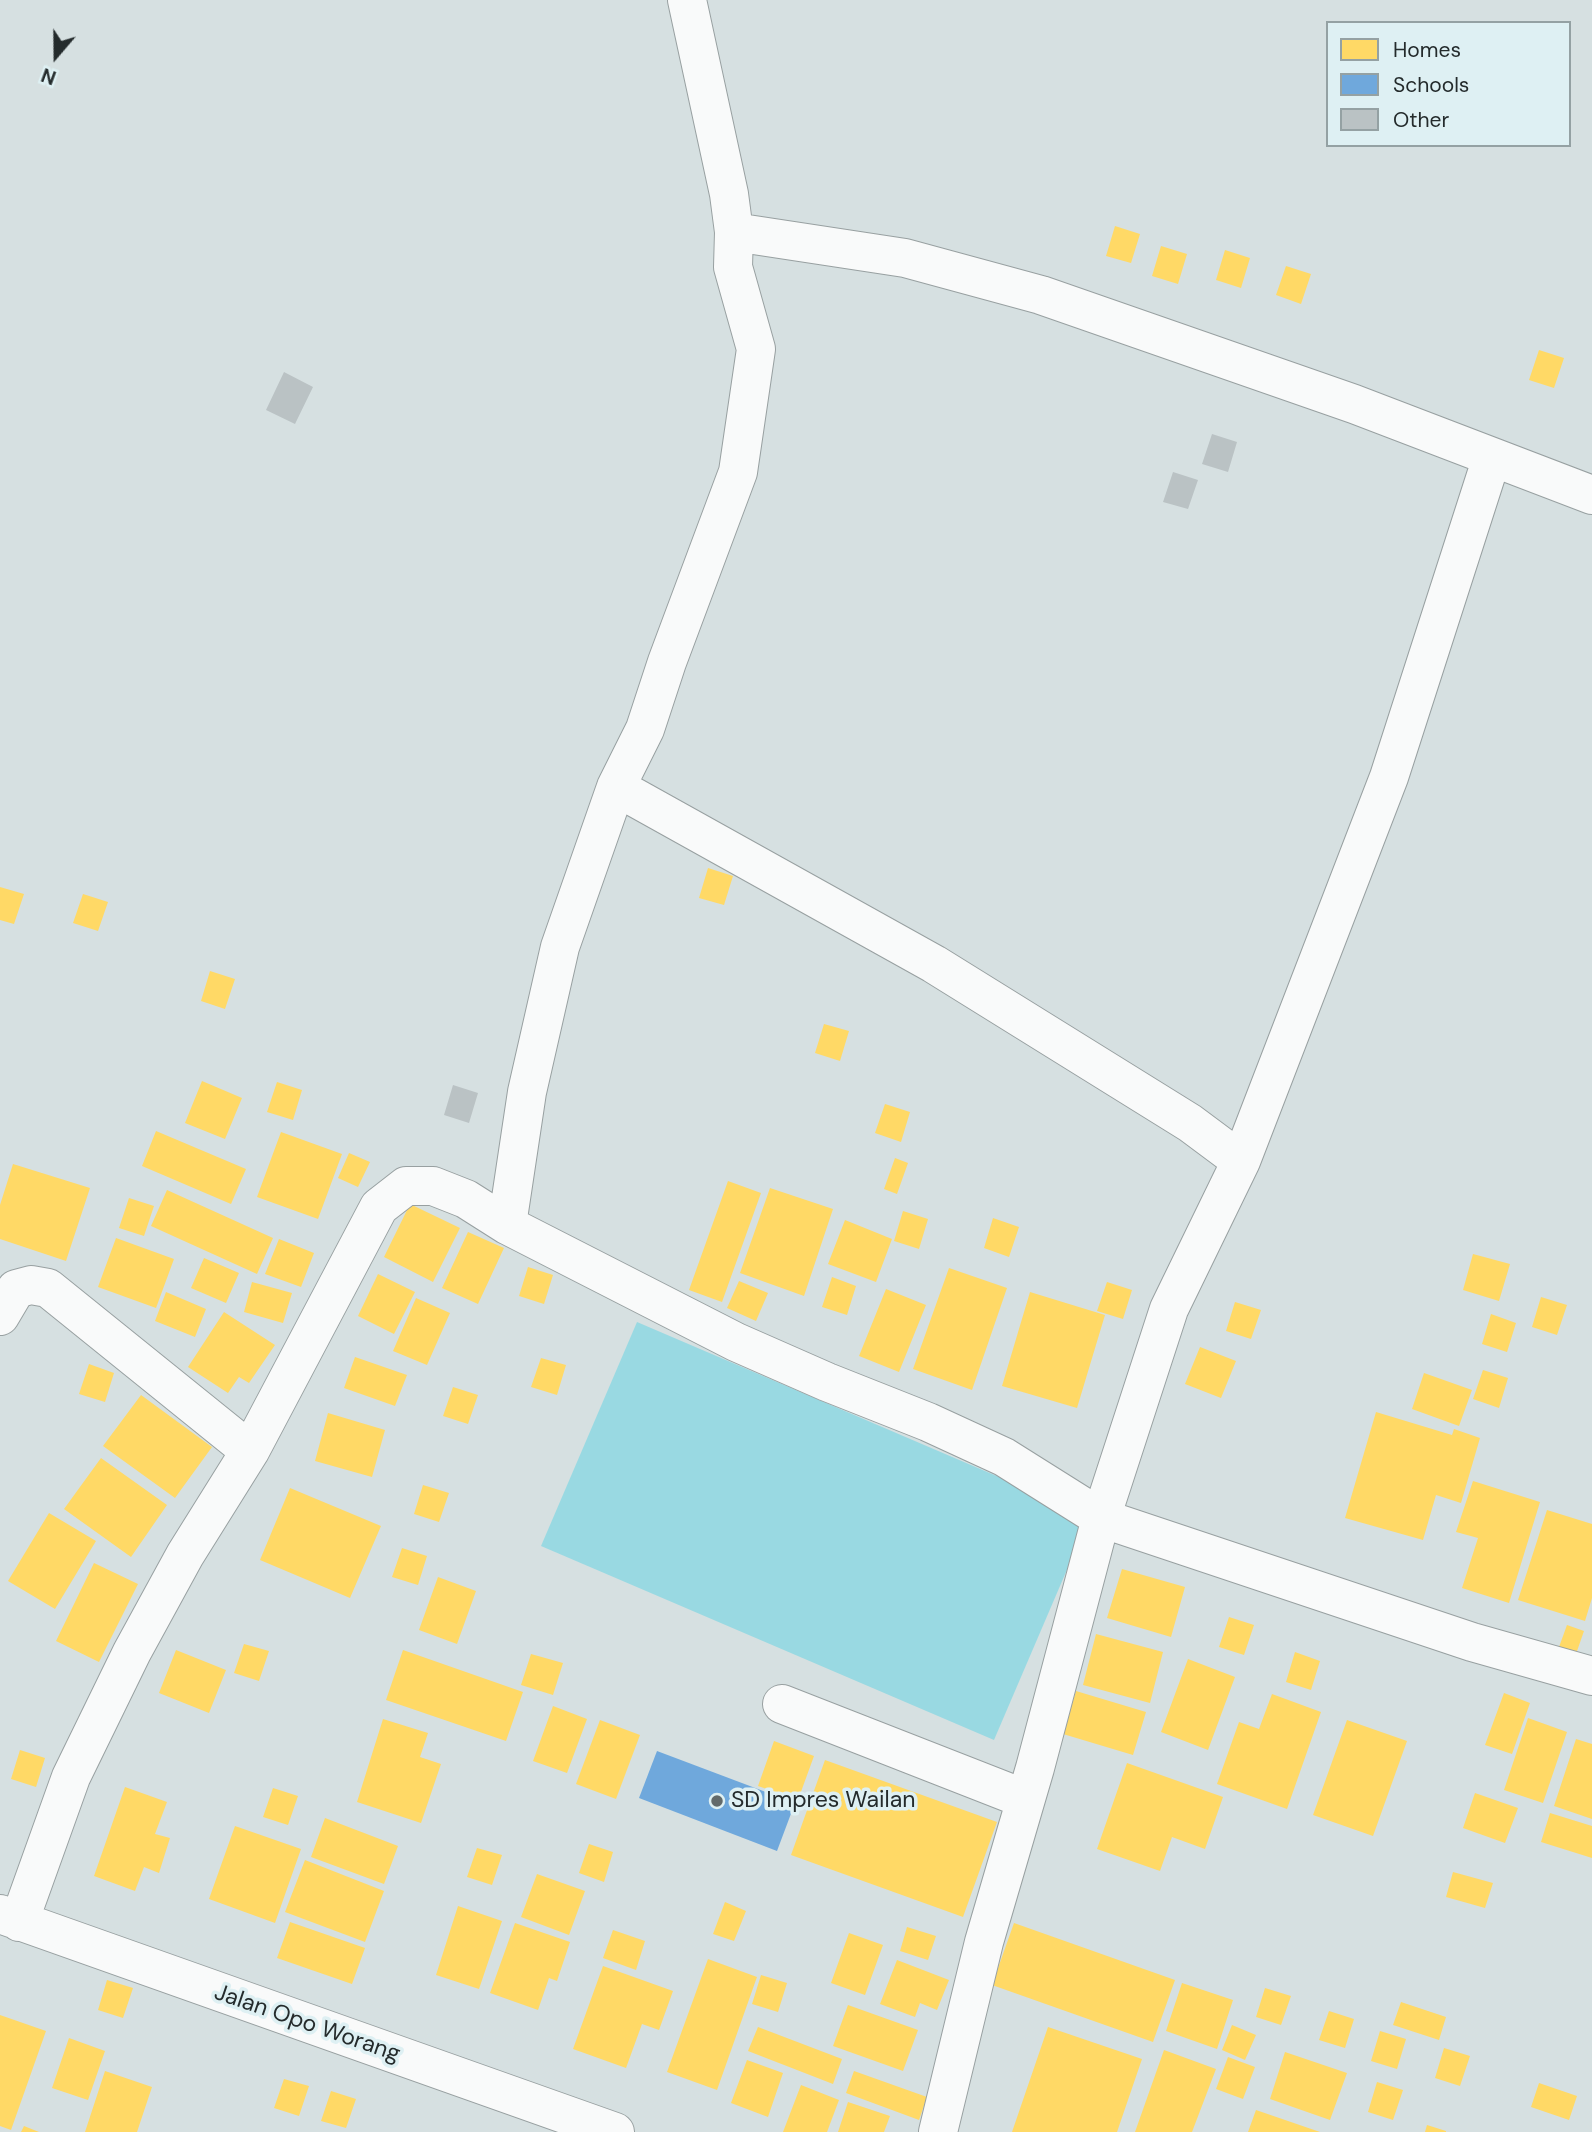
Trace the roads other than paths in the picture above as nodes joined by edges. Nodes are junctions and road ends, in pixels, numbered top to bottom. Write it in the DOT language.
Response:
graph roads {
  1 [pos="687,0"];
  2 [pos="734,232"];
  3 [pos="1492,457"];
  4 [pos="1592,495"];
  5 [pos="615,786"];
  6 [pos="1241,1161"];
  7 [pos="507,1226"];
  8 [pos="0,1316"];
  9 [pos="250,1451"];
  10 [pos="1101,1518"];
  11 [pos="1592,1676"];
  12 [pos="782,1704"];
  13 [pos="1025,1799"];
  14 [pos="10,1918"];
  15 [pos="615,2132"];
  16 [pos="938,2132"];
  1 -- 2 [label="street"];
  2 -- 3 [label="street"];
  2 -- 5 [label="street"];
  3 -- 4 [label="street"];
  3 -- 6 [label="street"];
  5 -- 6 [label="street"];
  5 -- 7 [label="street"];
  6 -- 10 [label="street"];
  7 -- 9 [label="street"];
  7 -- 10 [label="street"];
  8 -- 9 [label="street"];
  9 -- 14 [label="street"];
  10 -- 11 [label="street"];
  10 -- 13 [label="street"];
  12 -- 13 [label="street"];
  13 -- 16 [label="street"];
  14 -- 15 [label="street, Jalan Opo Worang"];
}
